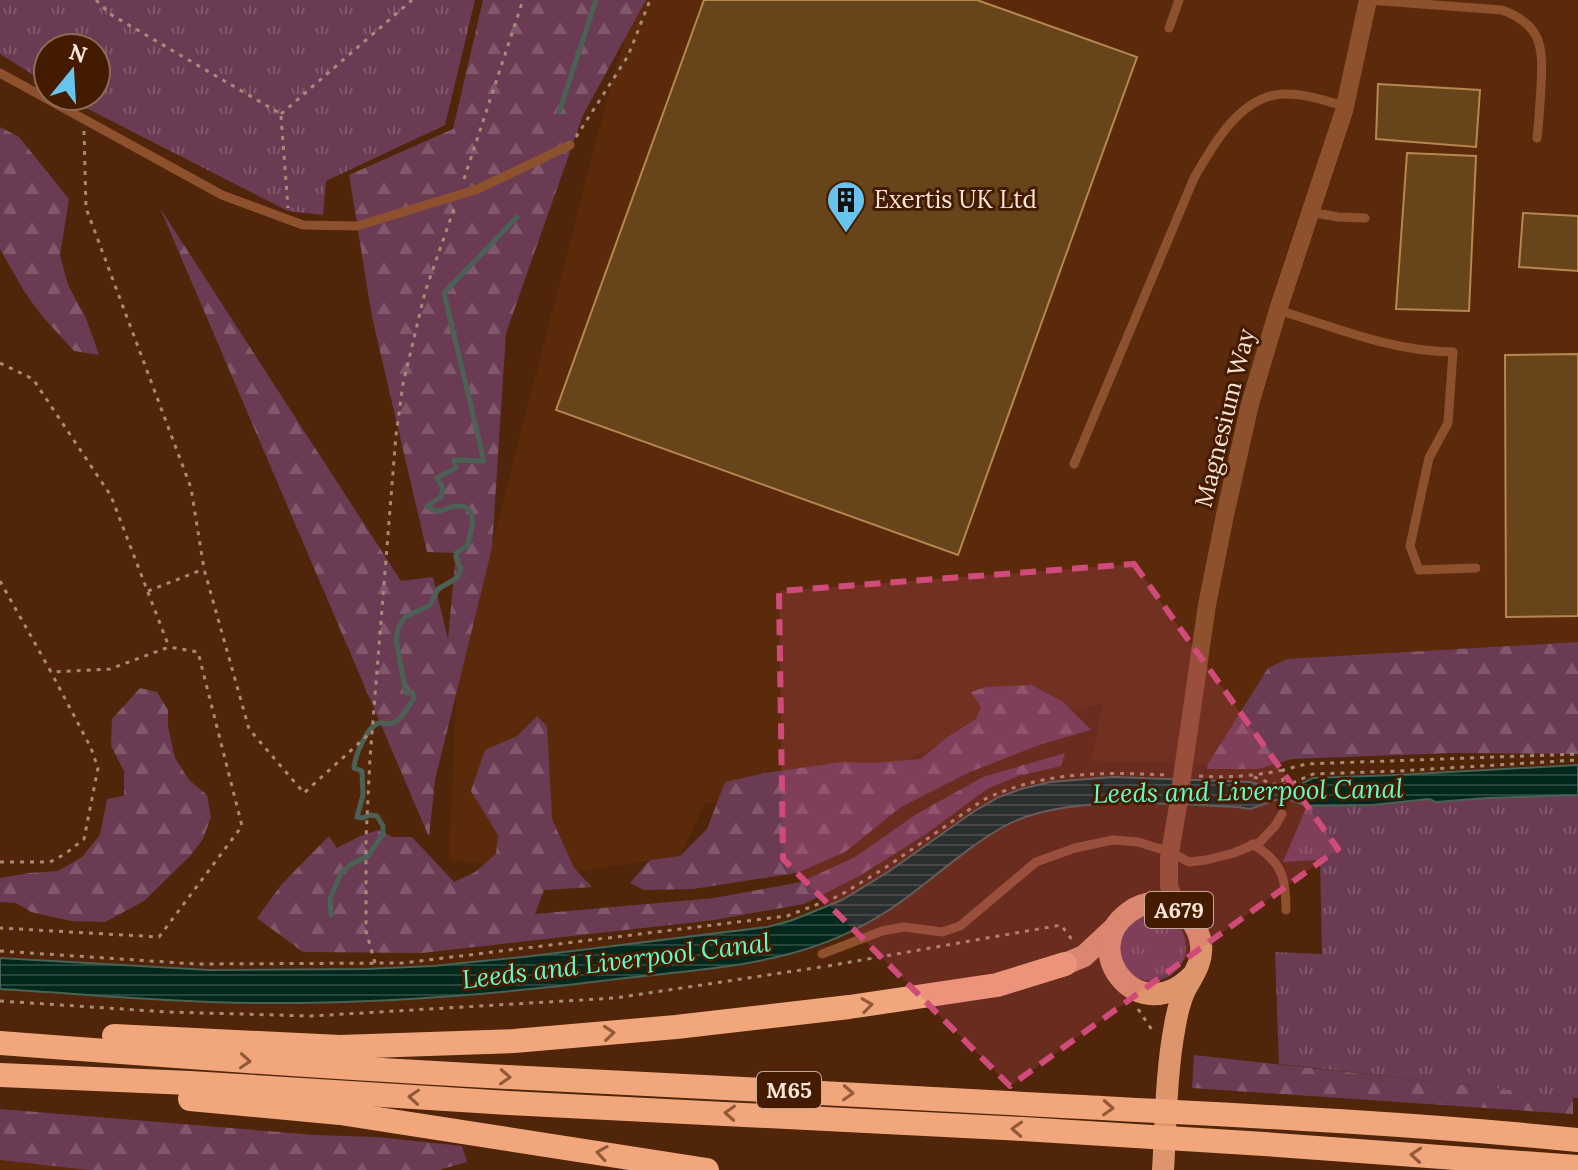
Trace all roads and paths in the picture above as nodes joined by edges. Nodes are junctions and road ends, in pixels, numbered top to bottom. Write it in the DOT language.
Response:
graph roads {
  1 [pos="96,0"];
  2 [pos="412,0"];
  3 [pos="523,0"];
  4 [pos="650,0"];
  5 [pos="1179,0"];
  6 [pos="1368,0"];
  7 [pos="1169,28"];
  8 [pos="0,73"];
  9 [pos="1345,106"];
  10 [pos="281,114"];
  11 [pos="84,119"];
  12 [pos="1537,138"];
  13 [pos="570,145"];
  14 [pos="459,195"];
  15 [pos="1310,212"];
  16 [pos="1365,218"];
  17 [pos="289,220"];
  18 [pos="1278,310"];
  19 [pos="0,363"];
  20 [pos="1074,464"];
  21 [pos="1476,568"];
  22 [pos="204,569"];
  23 [pos="0,581"];
  24 [pos="148,592"];
  25 [pos="169,647"];
  26 [pos="51,672"];
  27 [pos="369,734"];
  28 [pos="1578,757"];
  29 [pos="1306,764"];
  30 [pos="1177,770"];
  31 [pos="1282,772"];
  32 [pos="1313,774"];
  33 [pos="1201,776"];
  34 [pos="1251,776"];
  35 [pos="1282,791"];
  36 [pos="1282,814"];
  37 [pos="1252,844"];
  38 [pos="1170,855"];
  39 [pos="0,862"];
  40 [pos="1132,909"];
  41 [pos="1178,909"];
  42 [pos="1286,910"];
  43 [pos="0,928"];
  44 [pos="1115,928"];
  45 [pos="0,951"];
  46 [pos="822,954"];
  47 [pos="1071,956"];
  48 [pos="375,963"];
  49 [pos="1193,975"];
  50 [pos="1140,992"];
  51 [pos="0,1001"];
  52 [pos="0,1029"];
  53 [pos="0,1043"];
  54 [pos="1171,1047"];
  55 [pos="0,1075"];
  56 [pos="0,1084"];
  57 [pos="1578,1140"];
  58 [pos="1578,1167"];
  59 [pos="707,1170"];
  60 [pos="1163,1170"];
  1 -- 10 [label="path"];
  2 -- 10 [label="path"];
  3 -- 14 [label="path"];
  4 -- 13 [label="path"];
  5 -- 7 [label="lane"];
  6 -- 9 [label="street, Magnesium Way"];
  6 -- 12 [label="lane"];
  8 -- 11 [label="lane"];
  9 -- 15 [label="street, Magnesium Way"];
  9 -- 20 [label="lane"];
  10 -- 17 [label="path"];
  11 -- 17 [label="lane"];
  11 -- 22 [label="path"];
  13 -- 14 [label="lane"];
  14 -- 17 [label="lane"];
  14 -- 48 [label="path"];
  15 -- 16 [label="lane"];
  15 -- 18 [label="street, Magnesium Way"];
  18 -- 21 [label="lane"];
  18 -- 30 [label="street, Magnesium Way"];
  19 -- 24 [label="path"];
  22 -- 24 [label="path"];
  22 -- 27 [label="path"];
  23 -- 26 [label="path"];
  24 -- 25 [label="path"];
  25 -- 26 [label="path"];
  25 -- 43 [label="path"];
  26 -- 39 [label="path"];
  28 -- 29 [label="path"];
  28 -- 32 [label="path"];
  29 -- 31 [label="path"];
  29 -- 32 [label="path"];
  30 -- 38 [label="street, Magnesium Way"];
  30 -- 48 [label="path"];
  31 -- 34 [label="path"];
  31 -- 35 [label="path"];
  32 -- 34 [label="path"];
  33 -- 34 [label="path"];
  36 -- 37 [label="lane"];
  37 -- 38 [label="lane"];
  37 -- 42 [label="lane"];
  38 -- 40 [label="street, Magnesium Way"];
  38 -- 41 [label="street, Magnesium Way"];
  38 -- 46 [label="lane"];
  40 -- 41 [label="highway, A679"];
  40 -- 44 [label="highway, A679"];
  41 -- 49 [label="highway, A679"];
  44 -- 47 [label="highway"];
  44 -- 50 [label="highway, A679"];
  45 -- 48 [label="path"];
  47 -- 51 [label="path"];
  52 -- 47 [label="highway, one-way"];
  49 -- 50 [label="highway"];
  49 -- 54 [label="highway, A679"];
  50 -- 54 [label="highway, A679"];
  53 -- 57 [label="highway, M65, one-way"];
  54 -- 60 [label="highway, A679"];
  58 -- 55 [label="highway, M65, one-way"];
  59 -- 56 [label="highway, one-way"];
}
